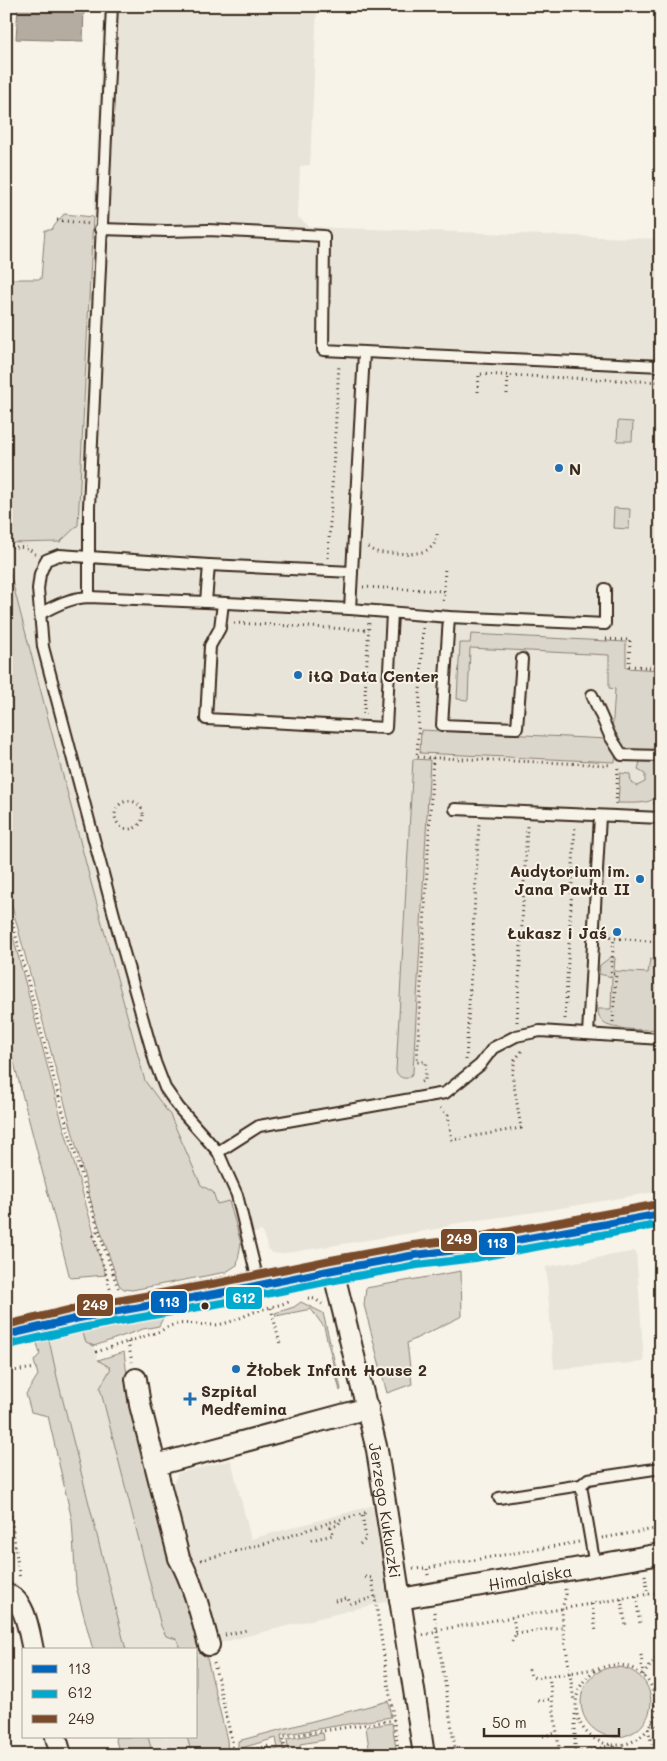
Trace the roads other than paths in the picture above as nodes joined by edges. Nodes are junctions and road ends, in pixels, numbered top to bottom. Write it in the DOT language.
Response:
graph roads {
  1 [pos="112,6"];
  2 [pos="100,228"];
  3 [pos="364,352"];
  4 [pos="661,366"];
  5 [pos="88,557"];
  6 [pos="209,565"];
  7 [pos="352,572"];
  8 [pos="605,589"];
  9 [pos="89,597"];
  10 [pos="206,602"];
  11 [pos="222,604"];
  12 [pos="350,609"];
  13 [pos="40,614"];
  14 [pos="392,614"];
  15 [pos="446,617"];
  16 [pos="522,659"];
  17 [pos="592,696"];
  18 [pos="661,756"];
  19 [pos="455,809"];
  20 [pos="600,816"];
  21 [pos="661,818"];
  22 [pos="588,1034"];
  23 [pos="661,1039"];
  24 [pos="218,1152"];
  25 [pos="661,1214"];
  26 [pos="333,1270"];
  27 [pos="259,1285"];
  28 [pos="79,1318"];
  29 [pos="34,1329"];
  30 [pos="6,1335"];
  31 [pos="136,1380"];
  32 [pos="368,1408"];
  33 [pos="156,1465"];
  34 [pos="661,1468"];
  35 [pos="581,1485"];
  36 [pos="499,1498"];
  37 [pos="661,1554"];
  38 [pos="595,1566"];
  39 [pos="8,1595"];
  40 [pos="400,1596"];
  41 [pos="210,1645"];
  42 [pos="32,1648"];
  43 [pos="56,1738"];
  44 [pos="61,1755"];
  45 [pos="424,1755"];
  1 -- 2 [label="lane"];
  2 -- 3 [label="lane"];
  2 -- 5 [label="lane"];
  3 -- 4 [label="lane"];
  3 -- 7 [label="lane"];
  5 -- 6 [label="lane"];
  5 -- 9 [label="lane"];
  5 -- 13 [label="lane"];
  6 -- 7 [label="lane"];
  6 -- 10 [label="lane"];
  7 -- 12 [label="lane"];
  8 -- 15 [label="lane"];
  9 -- 10 [label="lane"];
  9 -- 13 [label="lane"];
  10 -- 11 [label="lane"];
  11 -- 12 [label="lane"];
  11 -- 14 [label="lane"];
  12 -- 14 [label="lane"];
  13 -- 24 [label="lane"];
  14 -- 15 [label="lane"];
  15 -- 16 [label="lane"];
  17 -- 18 [label="lane"];
  19 -- 20 [label="lane"];
  20 -- 21 [label="lane"];
  20 -- 22 [label="lane"];
  22 -- 23 [label="lane"];
  22 -- 24 [label="lane"];
  24 -- 27 [label="lane"];
  25 -- 26 [label="street"];
  26 -- 27 [label="street"];
  26 -- 32 [label="street, Jerzego Kukuczki"];
  27 -- 28 [label="street"];
  29 -- 30 [label="street"];
  31 -- 33 [label="street"];
  32 -- 33 [label="street"];
  32 -- 40 [label="street, Jerzego Kukuczki"];
  33 -- 41 [label="street"];
  34 -- 35 [label="lane"];
  35 -- 36 [label="lane"];
  35 -- 38 [label="lane"];
  37 -- 38 [label="street, Himalajska"];
  38 -- 40 [label="street, Himalajska"];
  39 -- 42 [label="street"];
  40 -- 45 [label="street, Jerzego Kukuczki"];
  43 -- 44 [label="street"];
}
